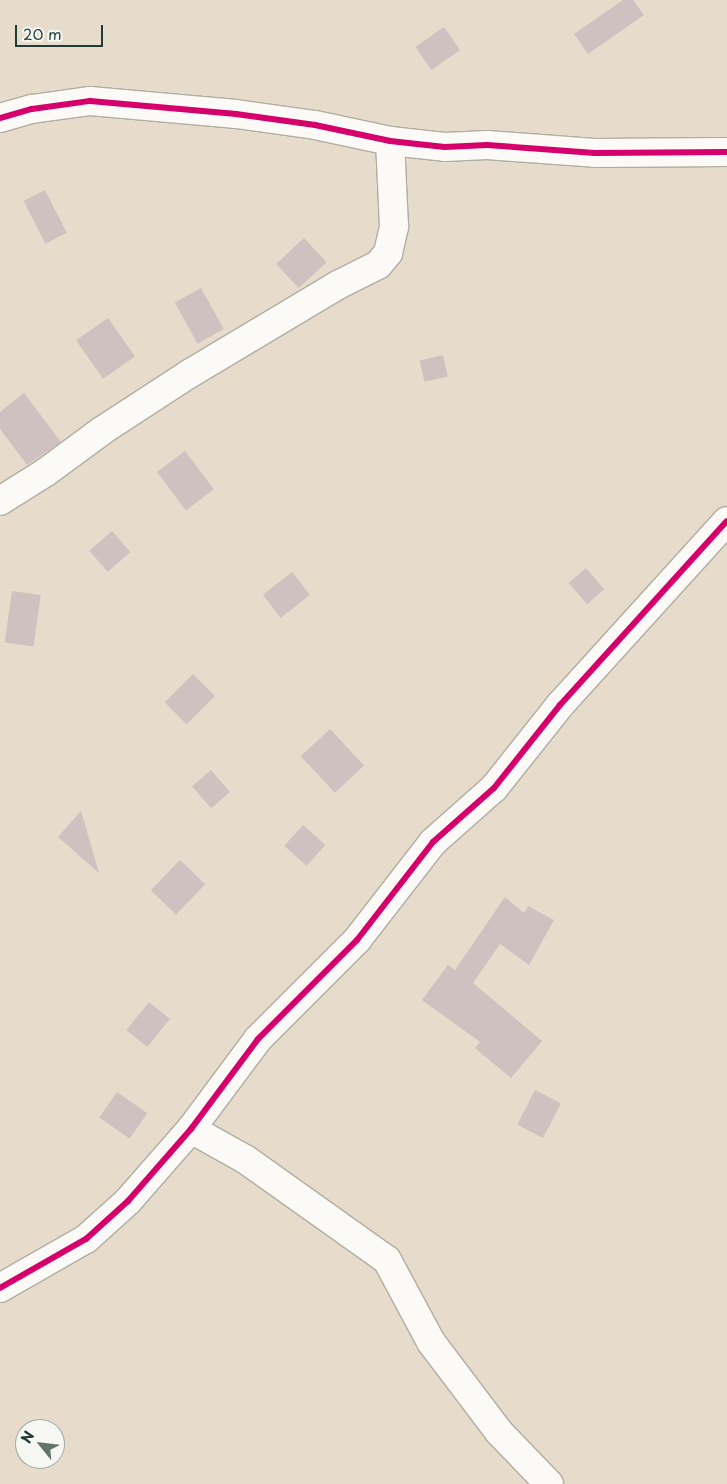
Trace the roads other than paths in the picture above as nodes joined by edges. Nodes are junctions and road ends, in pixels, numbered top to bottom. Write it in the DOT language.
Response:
graph roads {
  1 [pos="0,118"];
  2 [pos="390,141"];
  3 [pos="727,152"];
  4 [pos="0,501"];
  5 [pos="727,521"];
  6 [pos="191,1129"];
  7 [pos="0,1288"];
  8 [pos="549,1484"];
  1 -- 2 [label="street"];
  2 -- 3 [label="street"];
  2 -- 4 [label="street"];
  5 -- 6 [label="street"];
  6 -- 7 [label="street"];
  6 -- 8 [label="street"];
}
